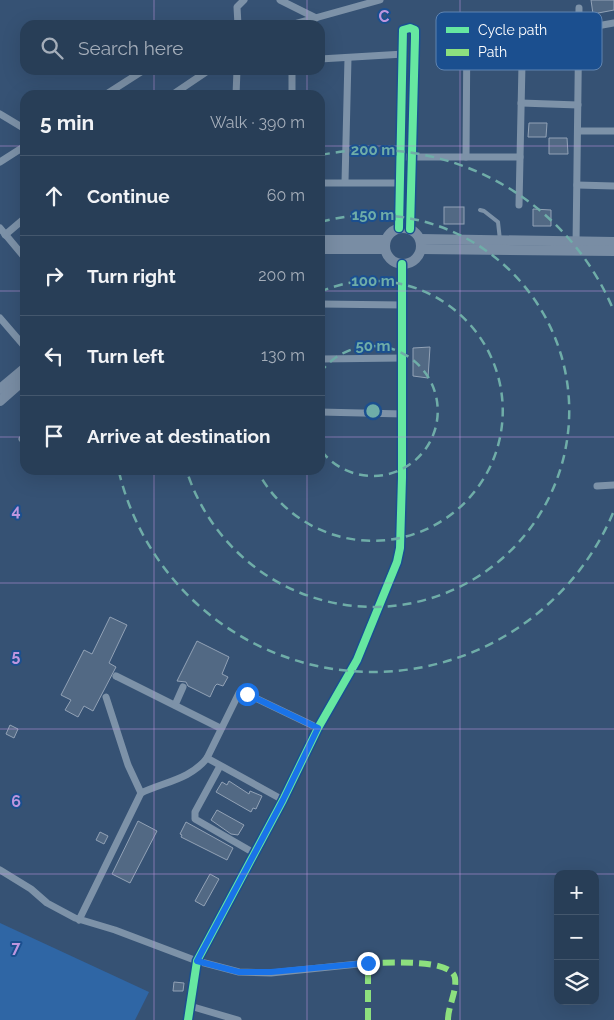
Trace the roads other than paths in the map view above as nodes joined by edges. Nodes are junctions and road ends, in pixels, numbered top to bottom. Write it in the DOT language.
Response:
graph roads {
  1 [pos="244,0"];
  2 [pos="280,0"];
  3 [pos="380,0"];
  4 [pos="579,8"];
  5 [pos="579,12"];
  6 [pos="316,18"];
  7 [pos="238,20"];
  8 [pos="309,20"];
  9 [pos="404,54"];
  10 [pos="348,58"];
  11 [pos="325,59"];
  12 [pos="467,70"];
  13 [pos="521,70"];
  14 [pos="579,70"];
  15 [pos="136,75"];
  16 [pos="202,75"];
  17 [pos="237,75"];
  18 [pos="292,75"];
  19 [pos="113,90"];
  20 [pos="179,90"];
  21 [pos="236,90"];
  22 [pos="292,90"];
  23 [pos="521,102"];
  24 [pos="578,105"];
  25 [pos="0,114"];
  26 [pos="20,126"];
  27 [pos="578,130"];
  28 [pos="614,131"];
  29 [pos="20,149"];
  30 [pos="402,157"];
  31 [pos="412,157"];
  32 [pos="466,157"];
  33 [pos="520,157"];
  34 [pos="0,162"];
  35 [pos="345,182"];
  36 [pos="325,183"];
  37 [pos="401,183"];
  38 [pos="577,185"];
  39 [pos="614,186"];
  40 [pos="519,205"];
  41 [pos="480,210"];
  42 [pos="20,222"];
  43 [pos="0,228"];
  44 [pos="399,228"];
  45 [pos="410,229"];
  46 [pos="5,235"];
  47 [pos="325,240"];
  48 [pos="500,240"];
  49 [pos="614,242"];
  50 [pos="420,244"];
  51 [pos="385,245"];
  52 [pos="576,246"];
  53 [pos="325,249"];
  54 [pos="614,251"];
  55 [pos="20,252"];
  56 [pos="402,264"];
  57 [pos="325,304"];
  58 [pos="403,305"];
  59 [pos="0,318"];
  60 [pos="20,342"];
  61 [pos="403,358"];
  62 [pos="325,360"];
  63 [pos="20,372"];
  64 [pos="20,383"];
  65 [pos="0,389"];
  66 [pos="0,400"];
  67 [pos="325,412"];
  68 [pos="403,414"];
  69 [pos="614,485"];
  70 [pos="598,486"];
  71 [pos="116,676"];
  72 [pos="183,687"];
  73 [pos="106,697"];
  74 [pos="174,705"];
  75 [pos="220,728"];
  76 [pos="318,728"];
  77 [pos="207,758"];
  78 [pos="220,766"];
  79 [pos="141,793"];
  80 [pos="283,800"];
  81 [pos="254,853"];
  82 [pos="0,870"];
  83 [pos="79,920"];
  84 [pos="197,961"];
  85 [pos="368,963"];
  86 [pos="190,1006"];
  87 [pos="188,1020"];
  88 [pos="238,1020"];
  1 -- 7 [label="street"];
  2 -- 6 [label="street"];
  3 -- 6 [label="street"];
  4 -- 5 [label="street"];
  6 -- 8 [label="street"];
  9 -- 10 [label="street"];
  9 -- 30 [label="street"];
  9 -- 31 [label="street"];
  10 -- 11 [label="street"];
  10 -- 35 [label="street"];
  12 -- 32 [label="street"];
  13 -- 23 [label="street"];
  14 -- 24 [label="street"];
  15 -- 19 [label="street"];
  16 -- 20 [label="street"];
  17 -- 21 [label="street"];
  18 -- 22 [label="street"];
  23 -- 24 [label="street"];
  23 -- 33 [label="street"];
  24 -- 27 [label="street"];
  25 -- 26 [label="street"];
  27 -- 28 [label="street"];
  27 -- 38 [label="street"];
  29 -- 34 [label="street"];
  30 -- 31 [label="street"];
  30 -- 37 [label="street"];
  31 -- 32 [label="street"];
  31 -- 45 [label="street"];
  32 -- 33 [label="street"];
  33 -- 40 [label="street"];
  35 -- 36 [label="street"];
  35 -- 37 [label="street"];
  37 -- 44 [label="street"];
  38 -- 39 [label="street"];
  38 -- 52 [label="street"];
  41 -- 48 [label="lane"];
  42 -- 46 [label="street"];
  43 -- 46 [label="street"];
  44 -- 45 [label="street"];
  44 -- 51 [label="street"];
  45 -- 50 [label="street"];
  46 -- 55 [label="street"];
  47 -- 51 [label="street"];
  48 -- 50 [label="street"];
  48 -- 52 [label="street"];
  49 -- 52 [label="street"];
  50 -- 52 [label="street"];
  50 -- 56 [label="street"];
  51 -- 53 [label="street"];
  51 -- 56 [label="street"];
  52 -- 54 [label="street"];
  56 -- 58 [label="street"];
  57 -- 58 [label="street"];
  58 -- 61 [label="street"];
  59 -- 60 [label="street"];
  61 -- 62 [label="street"];
  61 -- 68 [label="street"];
  63 -- 65 [label="street"];
  64 -- 66 [label="street"];
  67 -- 68 [label="street"];
  68 -- 76 [label="street"];
  69 -- 70 [label="street"];
  71 -- 74 [label="street"];
  72 -- 74 [label="street"];
  73 -- 79 [label="street"];
  74 -- 75 [label="street"];
  75 -- 76 [label="street"];
  75 -- 77 [label="street"];
  76 -- 80 [label="street"];
  77 -- 78 [label="street"];
  77 -- 79 [label="street"];
  78 -- 80 [label="street"];
  78 -- 81 [label="street"];
  79 -- 83 [label="street"];
  80 -- 81 [label="street"];
  81 -- 84 [label="street"];
  82 -- 83 [label="street"];
  83 -- 84 [label="street"];
  84 -- 85 [label="street"];
  84 -- 86 [label="street"];
  86 -- 87 [label="street"];
  86 -- 88 [label="street"];
}
